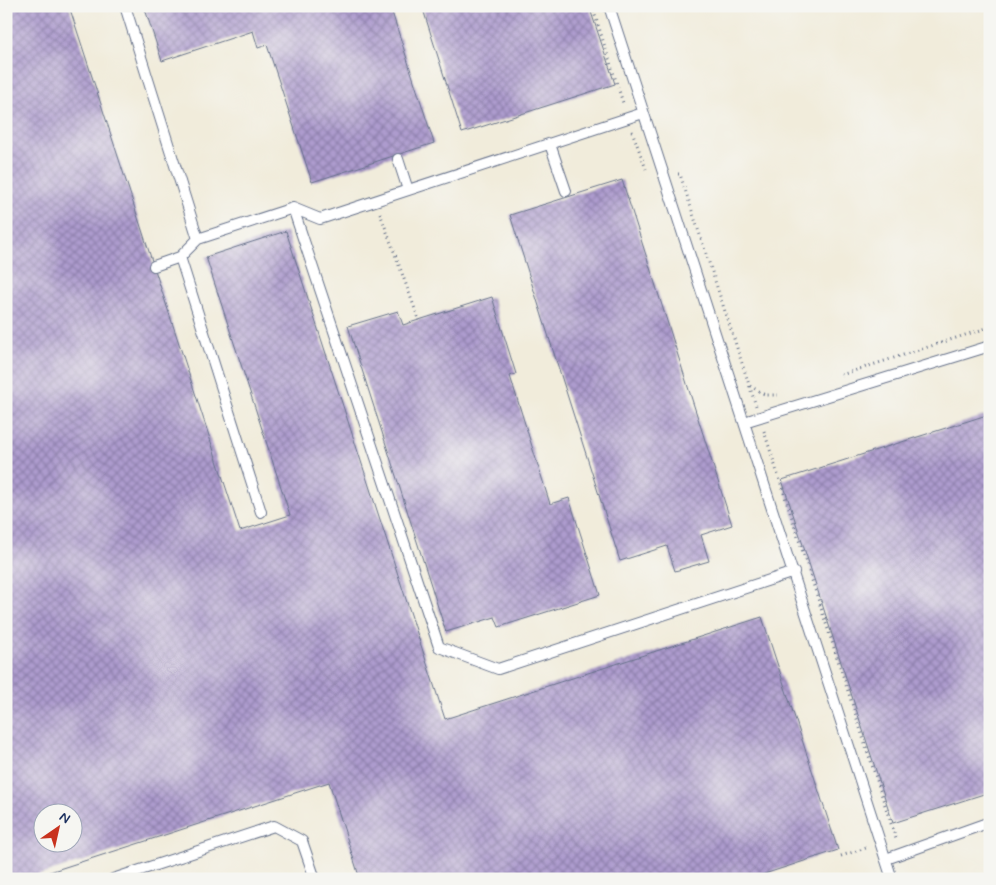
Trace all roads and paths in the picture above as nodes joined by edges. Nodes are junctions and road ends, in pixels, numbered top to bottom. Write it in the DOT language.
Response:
graph roads {
  1 [pos="125,6"];
  2 [pos="592,6"];
  3 [pos="609,6"];
  4 [pos="643,114"];
  5 [pos="628,118"];
  6 [pos="550,144"];
  7 [pos="398,159"];
  8 [pos="648,173"];
  9 [pos="680,174"];
  10 [pos="408,190"];
  11 [pos="566,192"];
  12 [pos="375,201"];
  13 [pos="293,208"];
  14 [pos="198,239"];
  15 [pos="180,257"];
  16 [pos="154,266"];
  17 [pos="419,320"];
  18 [pos="990,327"];
  19 [pos="990,346"];
  20 [pos="833,378"];
  21 [pos="749,385"];
  22 [pos="782,394"];
  23 [pos="759,416"];
  24 [pos="744,422"];
  25 [pos="261,512"];
  26 [pos="794,572"];
  27 [pos="990,822"];
  28 [pos="896,839"];
  29 [pos="886,859"];
  30 [pos="113,879"];
  31 [pos="315,879"];
  32 [pos="892,879"];
  1 -- 14 [label="lane"];
  2 -- 5 [label="path"];
  3 -- 4 [label="lane"];
  4 -- 5 [label="lane"];
  4 -- 24 [label="lane"];
  5 -- 6 [label="lane"];
  5 -- 8 [label="path"];
  6 -- 10 [label="lane"];
  6 -- 11 [label="lane"];
  7 -- 10 [label="lane"];
  9 -- 21 [label="path"];
  10 -- 12 [label="lane"];
  12 -- 13 [label="lane"];
  12 -- 17 [label="path"];
  13 -- 14 [label="lane"];
  13 -- 26 [label="lane"];
  14 -- 15 [label="lane"];
  15 -- 16 [label="lane"];
  15 -- 25 [label="lane"];
  18 -- 20 [label="path"];
  19 -- 23 [label="lane"];
  21 -- 22 [label="path"];
  21 -- 23 [label="path"];
  23 -- 24 [label="lane"];
  23 -- 28 [label="path"];
  24 -- 26 [label="lane"];
  26 -- 29 [label="lane"];
  27 -- 29 [label="lane"];
  29 -- 32 [label="lane"];
  30 -- 31 [label="lane"];
}
